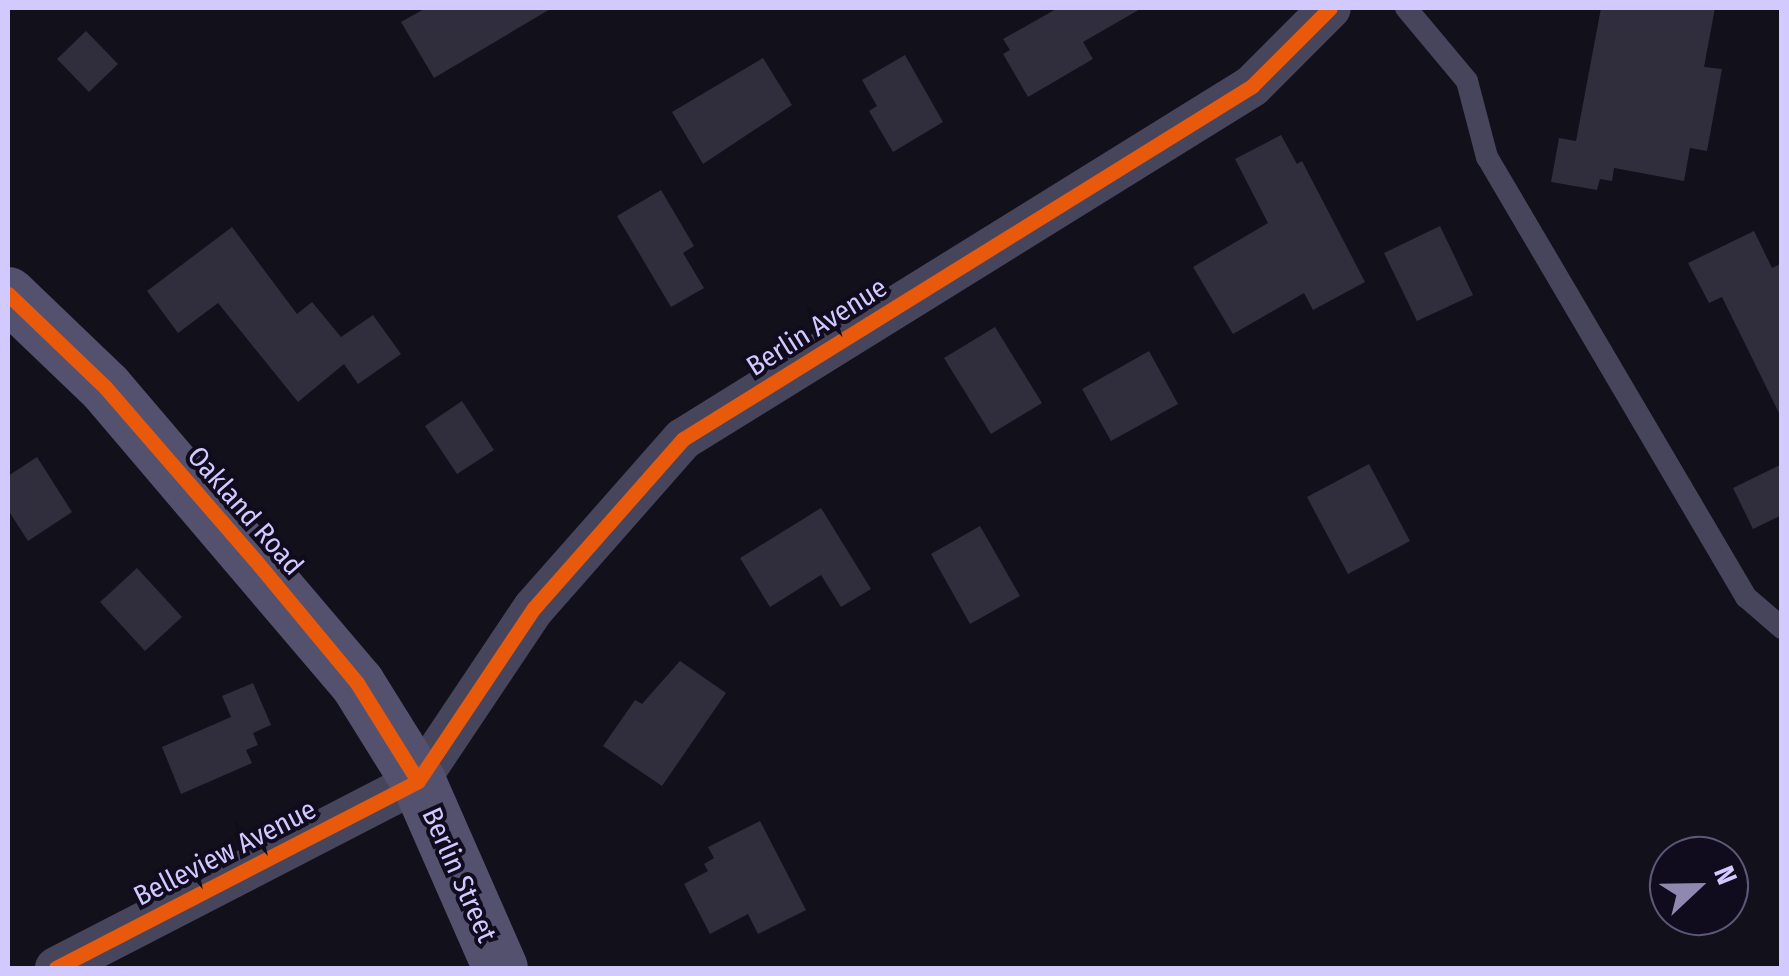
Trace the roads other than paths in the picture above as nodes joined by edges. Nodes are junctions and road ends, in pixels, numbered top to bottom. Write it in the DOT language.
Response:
graph roads {
  1 [pos="1330,8"];
  2 [pos="1406,8"];
  3 [pos="8,294"];
  4 [pos="1782,628"];
  5 [pos="418,781"];
  6 [pos="56,968"];
  7 [pos="500,968"];
  1 -- 5 [label="street, Berlin Avenue"];
  2 -- 4 [label="lane"];
  3 -- 5 [label="main road, Oakland Road"];
  5 -- 6 [label="street, Belleview Avenue"];
  5 -- 7 [label="main road, Berlin Street"];
}
